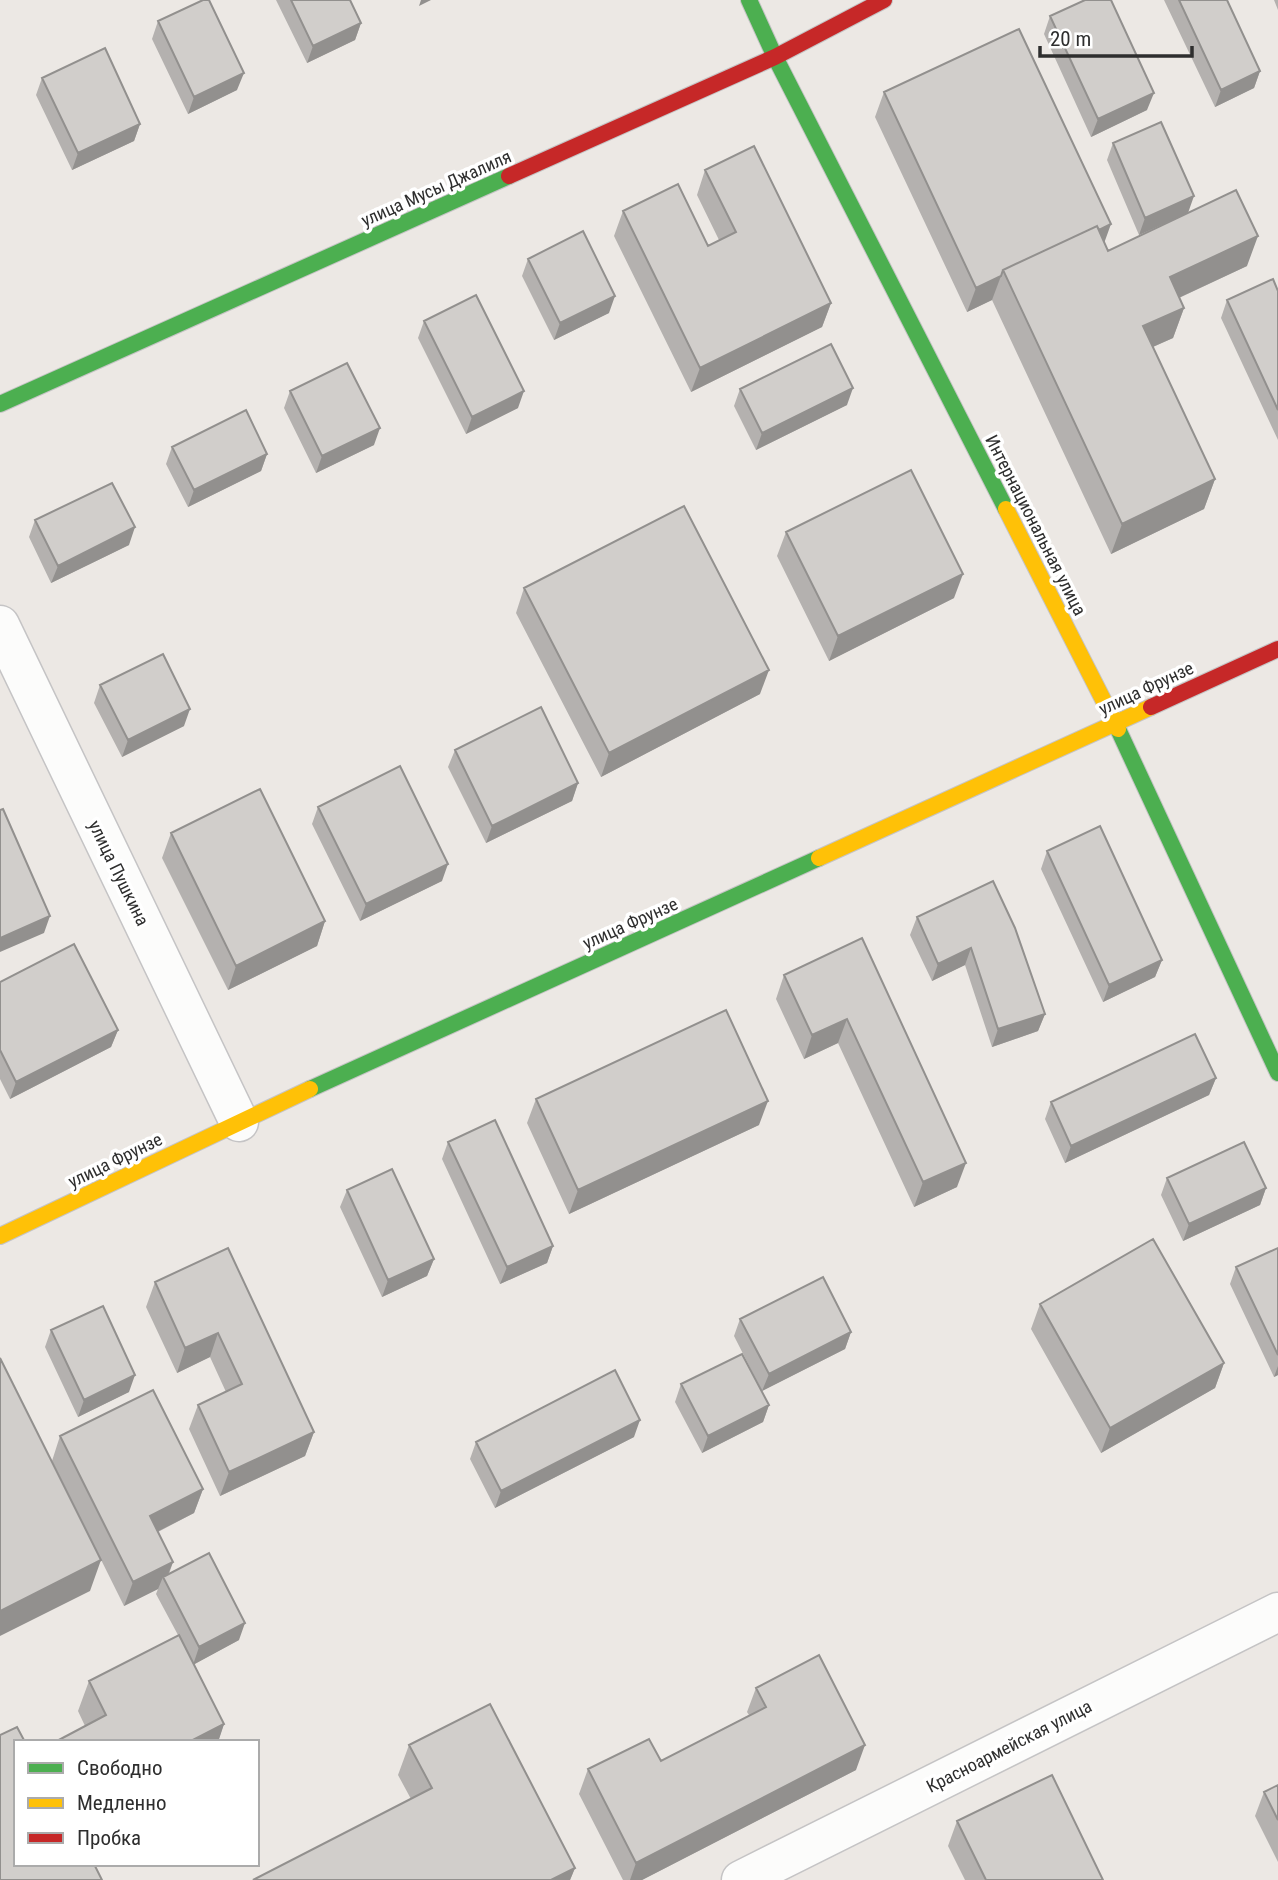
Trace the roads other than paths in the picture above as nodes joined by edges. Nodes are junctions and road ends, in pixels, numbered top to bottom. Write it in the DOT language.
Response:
graph roads {
  1 [pos="749,0"];
  2 [pos="884,0"];
  3 [pos="775,57"];
  4 [pos="0,404"];
  5 [pos="0,625"];
  6 [pos="1278,649"];
  7 [pos="1116,723"];
  8 [pos="1278,1073"];
  9 [pos="239,1122"];
  10 [pos="0,1236"];
  11 [pos="1278,1612"];
  12 [pos="741,1880"];
  1 -- 3 [label="street, Интернациональная улица"];
  2 -- 3 [label="street, улица Мусы Джалиля"];
  3 -- 4 [label="street, улица Мусы Джалиля"];
  3 -- 7 [label="street, Интернациональная улица"];
  5 -- 9 [label="street, улица Пушкина"];
  6 -- 7 [label="street, улица Фрунзе"];
  7 -- 8 [label="street, Интернациональная улица"];
  7 -- 9 [label="street, улица Фрунзе"];
  9 -- 10 [label="street, улица Фрунзе"];
  11 -- 12 [label="street, Красноармейская улица"];
}
